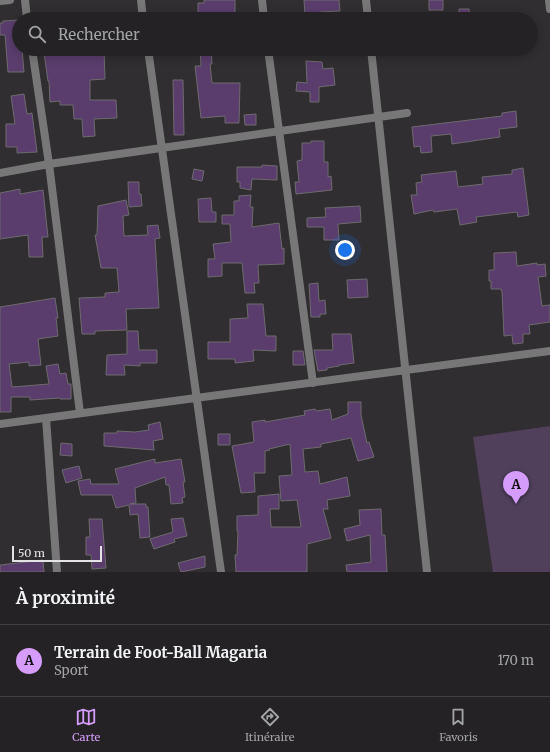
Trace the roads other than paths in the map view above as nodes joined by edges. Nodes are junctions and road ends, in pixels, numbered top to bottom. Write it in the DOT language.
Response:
graph roads {
  1 [pos="10,0"];
  2 [pos="25,0"];
  3 [pos="141,0"];
  4 [pos="262,0"];
  5 [pos="366,0"];
  6 [pos="549,0"];
  7 [pos="0,1"];
  8 [pos="550,9"];
  9 [pos="27,12"];
  10 [pos="142,12"];
  11 [pos="263,12"];
  12 [pos="367,12"];
  13 [pos="33,56"];
  14 [pos="149,56"];
  15 [pos="269,56"];
  16 [pos="372,56"];
  17 [pos="407,113"];
  18 [pos="378,116"];
  19 [pos="279,131"];
  20 [pos="161,148"];
  21 [pos="49,164"];
  22 [pos="0,173"];
  23 [pos="550,351"];
  24 [pos="405,371"];
  25 [pos="313,382"];
  26 [pos="196,398"];
  27 [pos="80,413"];
  28 [pos="46,418"];
  29 [pos="0,424"];
  30 [pos="57,572"];
  31 [pos="221,572"];
  32 [pos="427,572"];
  1 -- 7 [label="street"];
  2 -- 9 [label="street"];
  3 -- 10 [label="street"];
  4 -- 11 [label="street"];
  5 -- 12 [label="street"];
  6 -- 8 [label="street"];
  13 -- 21 [label="street"];
  14 -- 20 [label="street"];
  15 -- 19 [label="street"];
  16 -- 18 [label="street"];
  17 -- 18 [label="street"];
  18 -- 19 [label="street"];
  18 -- 24 [label="street"];
  19 -- 20 [label="street"];
  19 -- 25 [label="street"];
  20 -- 21 [label="street"];
  20 -- 26 [label="street"];
  21 -- 22 [label="street"];
  21 -- 27 [label="street"];
  23 -- 24 [label="street"];
  24 -- 25 [label="street"];
  24 -- 32 [label="street"];
  25 -- 26 [label="street"];
  26 -- 27 [label="street"];
  26 -- 31 [label="street"];
  27 -- 28 [label="street"];
  28 -- 29 [label="street"];
  28 -- 30 [label="street"];
}
